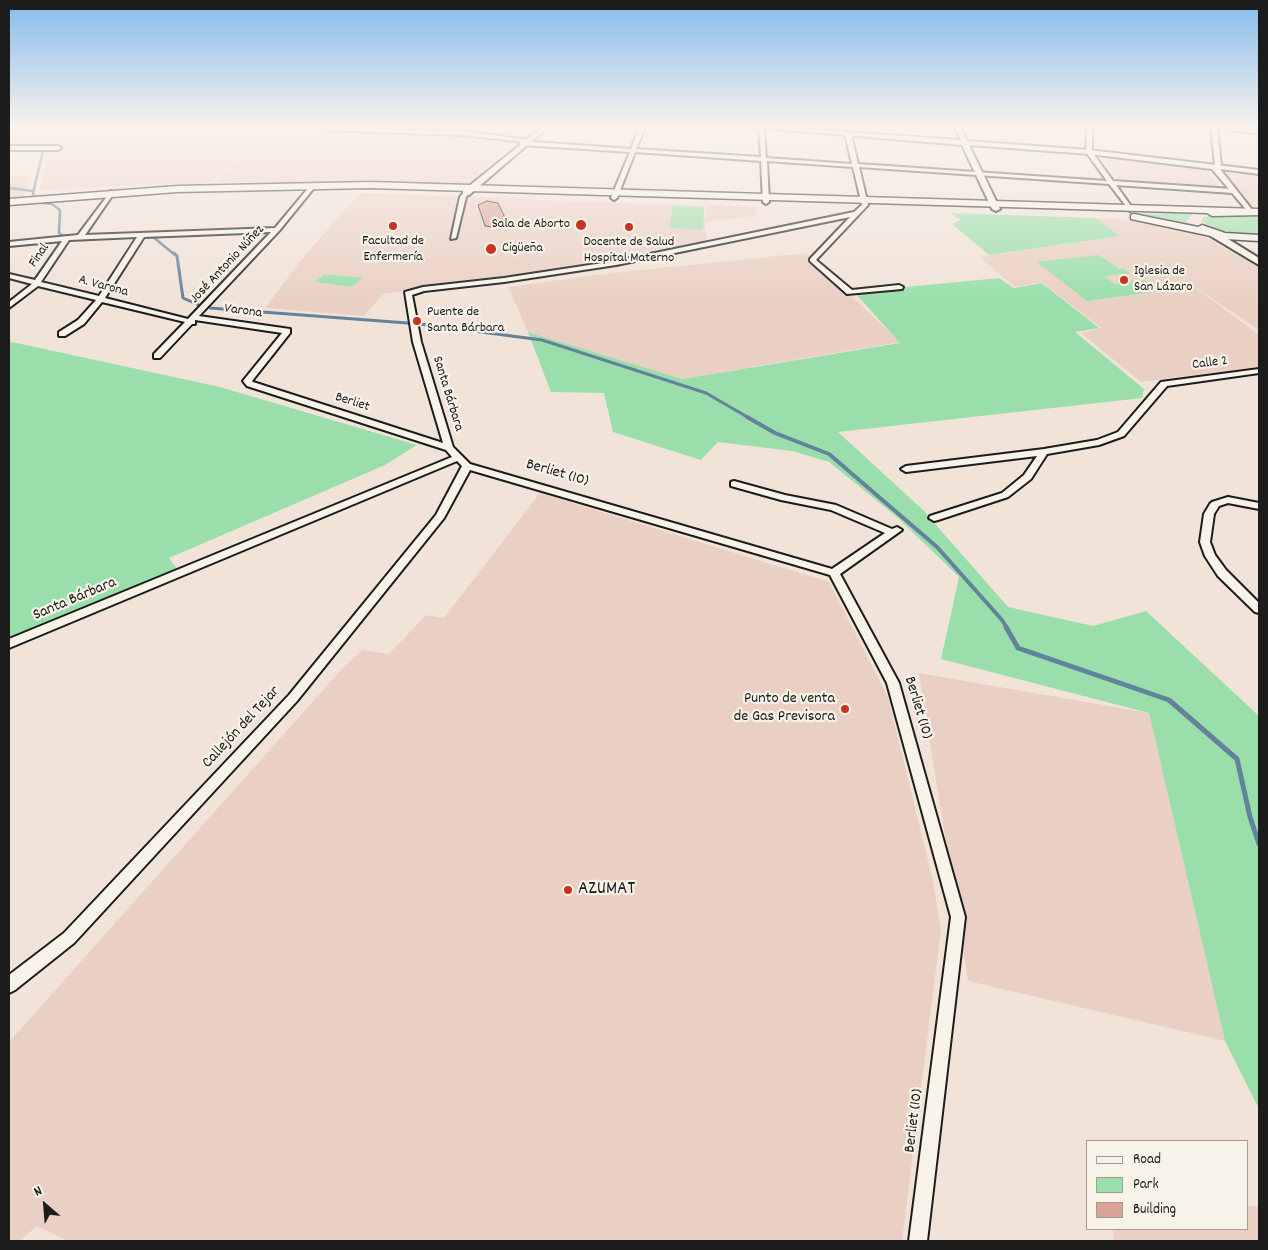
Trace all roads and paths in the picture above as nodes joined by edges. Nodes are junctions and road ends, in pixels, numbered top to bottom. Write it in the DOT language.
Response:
graph roads {
  1 [pos="473,186"];
  2 [pos="619,186"];
  3 [pos="766,186"];
  4 [pos="861,186"];
  5 [pos="984,186"];
  6 [pos="1114,186"];
  7 [pos="1162,186"];
  8 [pos="1228,186"];
  9 [pos="314,187"];
  10 [pos="468,191"];
  11 [pos="1232,191"];
  12 [pos="111,193"];
  13 [pos="615,196"];
  14 [pos="767,200"];
  15 [pos="9,202"];
  16 [pos="865,203"];
  17 [pos="995,207"];
  18 [pos="1130,209"];
  19 [pos="1224,211"];
  20 [pos="1249,211"];
  21 [pos="1259,211"];
  22 [pos="856,214"];
  23 [pos="1191,224"];
  24 [pos="277,230"];
  25 [pos="1212,233"];
  26 [pos="142,234"];
  27 [pos="80,237"];
  28 [pos="67,238"];
  29 [pos="454,238"];
  30 [pos="1247,238"];
  31 [pos="1259,238"];
  32 [pos="9,244"];
  33 [pos="1240,251"];
  34 [pos="1259,262"];
  35 [pos="9,276"];
  36 [pos="37,283"];
  37 [pos="899,286"];
  38 [pos="100,300"];
  39 [pos="9,306"];
  40 [pos="194,320"];
  41 [pos="62,334"];
  42 [pos="157,356"];
  43 [pos="1259,371"];
  44 [pos="247,381"];
  45 [pos="449,448"];
  46 [pos="1044,452"];
  47 [pos="462,462"];
  48 [pos="906,469"];
  49 [pos="734,484"];
  50 [pos="1259,506"];
  51 [pos="934,518"];
  52 [pos="834,572"];
  53 [pos="1259,610"];
  54 [pos="9,644"];
  55 [pos="9,985"];
  56 [pos="918,1241"];
  1 -- 10 [label="street"];
  2 -- 13 [label="street"];
  3 -- 14 [label="street"];
  4 -- 16 [label="street"];
  5 -- 17 [label="street"];
  6 -- 18 [label="street"];
  7 -- 11 [label="street"];
  8 -- 11 [label="street"];
  9 -- 10 [label="main road"];
  9 -- 12 [label="main road"];
  9 -- 24 [label="street, José Antonio Núñez"];
  10 -- 13 [label="main road"];
  10 -- 29 [label="street"];
  11 -- 20 [label="street"];
  12 -- 15 [label="main road"];
  12 -- 27 [label="street"];
  13 -- 14 [label="main road"];
  14 -- 16 [label="main road"];
  16 -- 17 [label="main road"];
  16 -- 22 [label="street"];
  17 -- 18 [label="main road"];
  17 -- 23 [label="main road"];
  18 -- 19 [label="main road"];
  19 -- 20 [label="main road"];
  19 -- 23 [label="main road"];
  20 -- 21 [label="main road"];
  22 -- 37 [label="street"];
  22 -- 45 [label="street, Santa Bárbara"];
  23 -- 25 [label="main road"];
  24 -- 26 [label="street"];
  24 -- 40 [label="street, José Antonio Núñez"];
  25 -- 30 [label="main road"];
  25 -- 33 [label="main road"];
  26 -- 27 [label="street"];
  26 -- 38 [label="street"];
  27 -- 28 [label="street"];
  28 -- 32 [label="street"];
  28 -- 36 [label="street, Final"];
  30 -- 31 [label="main road"];
  30 -- 33 [label="main road"];
  33 -- 34 [label="main road"];
  35 -- 36 [label="street, A. Varona"];
  36 -- 38 [label="street, A. Varona"];
  36 -- 39 [label="street, Final"];
  38 -- 40 [label="street, A. Varona"];
  38 -- 41 [label="street"];
  40 -- 42 [label="street, José Antonio Núñez"];
  40 -- 44 [label="street, Varona"];
  43 -- 46 [label="street, Calle 2"];
  44 -- 45 [label="street, Berliet"];
  45 -- 47 [label="street, Santa Bárbara"];
  46 -- 48 [label="street"];
  46 -- 51 [label="street"];
  47 -- 52 [label="street, Berliet (10)"];
  47 -- 54 [label="street, Santa Bárbara"];
  47 -- 55 [label="street, Callejón del Tejar"];
  49 -- 52 [label="street"];
  50 -- 53 [label="street"];
  52 -- 56 [label="street, Berliet (10)"];
}
